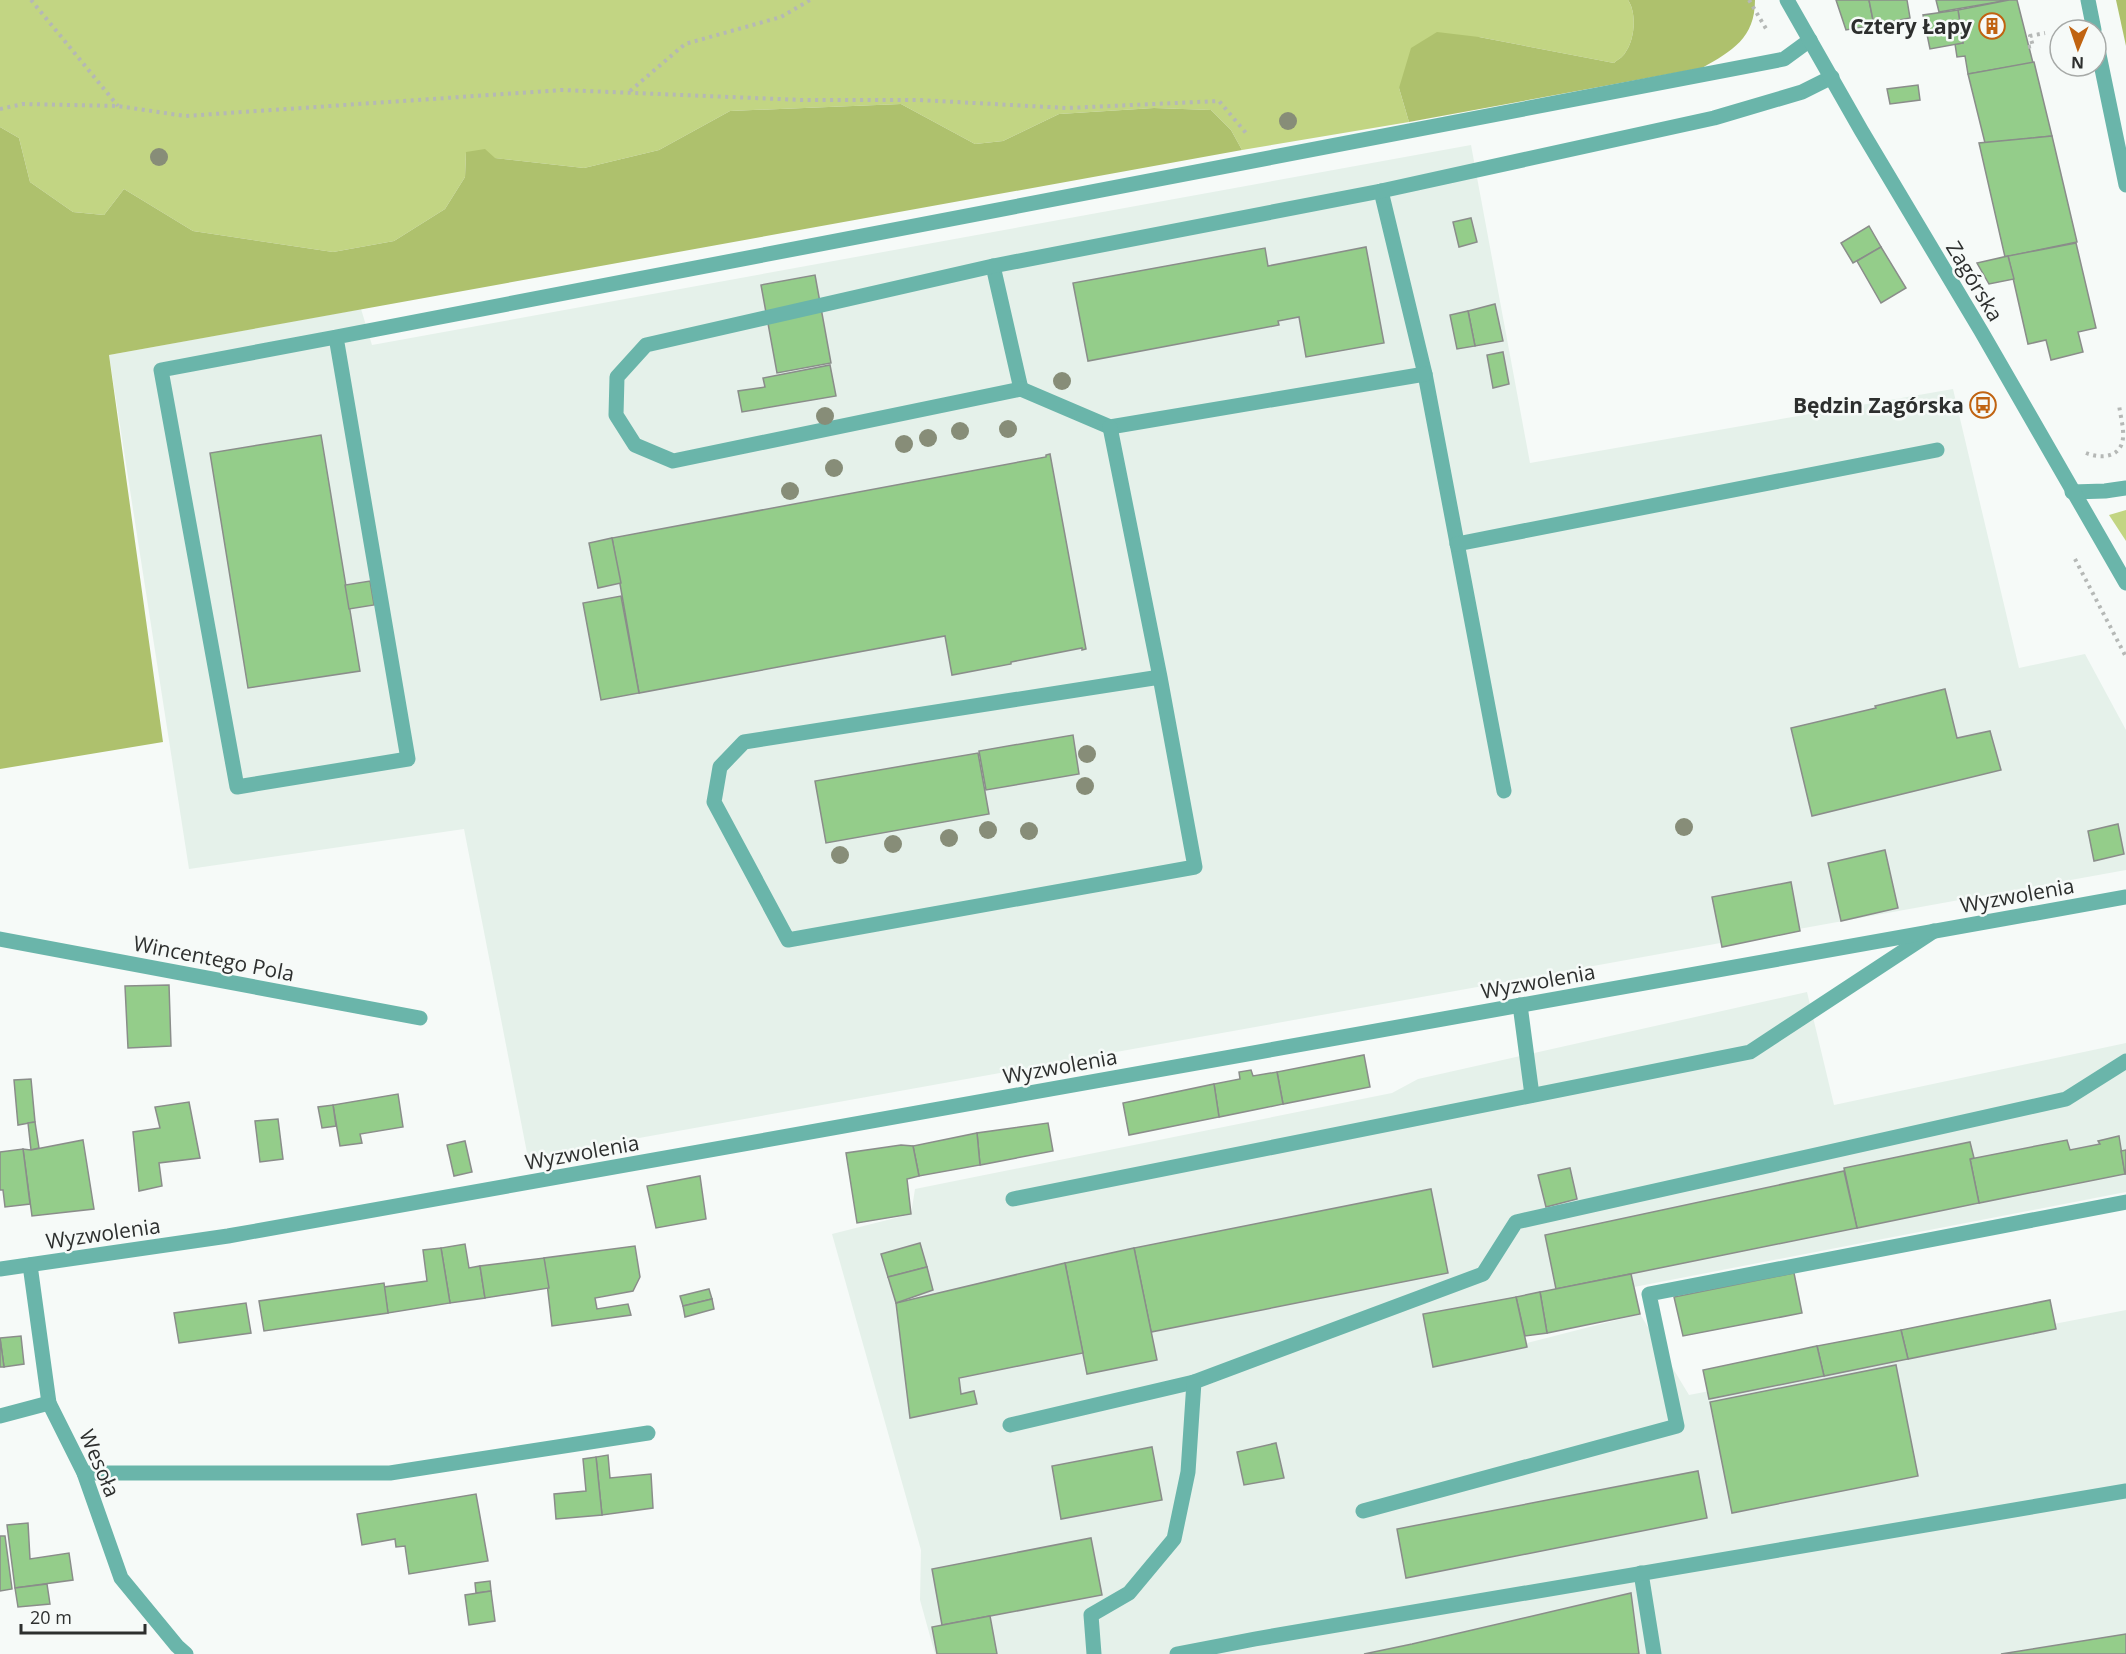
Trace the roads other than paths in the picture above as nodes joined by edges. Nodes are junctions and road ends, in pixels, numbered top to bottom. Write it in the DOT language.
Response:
graph roads {
  1 [pos="1787,0"];
  2 [pos="2088,0"];
  3 [pos="2092,18"];
  4 [pos="1810,40"];
  5 [pos="1832,77"];
  6 [pos="2104,78"];
  7 [pos="2126,185"];
  8 [pos="1381,191"];
  9 [pos="993,267"];
  10 [pos="336,337"];
  11 [pos="1425,374"];
  12 [pos="1021,389"];
  13 [pos="1110,427"];
  14 [pos="1936,450"];
  15 [pos="2126,488"];
  16 [pos="2072,492"];
  17 [pos="1457,544"];
  18 [pos="2126,584"];
  19 [pos="1160,677"];
  20 [pos="1504,790"];
  21 [pos="2126,897"];
  22 [pos="1934,931"];
  23 [pos="0,939"];
  24 [pos="1520,1005"];
  25 [pos="420,1018"];
  26 [pos="2126,1061"];
  27 [pos="1532,1095"];
  28 [pos="1013,1199"];
  29 [pos="2126,1202"];
  30 [pos="30,1265"];
  31 [pos="0,1269"];
  32 [pos="1194,1382"];
  33 [pos="49,1403"];
  34 [pos="0,1416"];
  35 [pos="1010,1425"];
  36 [pos="648,1432"];
  37 [pos="84,1473"];
  38 [pos="2126,1491"];
  39 [pos="1363,1511"];
  40 [pos="1641,1573"];
  41 [pos="1256,1646"];
  42 [pos="186,1654"];
  43 [pos="1094,1654"];
  44 [pos="1177,1654"];
  45 [pos="1654,1654"];
  1 -- 4 [label="street, Zagórska"];
  2 -- 3 [label="street"];
  4 -- 5 [label="street, Zagórska"];
  4 -- 10 [label="street"];
  5 -- 8 [label="street"];
  5 -- 16 [label="street, Zagórska"];
  6 -- 7 [label="street"];
  8 -- 9 [label="street"];
  8 -- 11 [label="street"];
  9 -- 12 [label="street"];
  9 -- 12 [label="street"];
  10 -- 10 [label="street"];
  11 -- 13 [label="street"];
  11 -- 17 [label="street"];
  12 -- 13 [label="street"];
  13 -- 19 [label="street"];
  14 -- 17 [label="street"];
  15 -- 16 [label="street"];
  16 -- 18 [label="street, Zagórska"];
  17 -- 20 [label="street"];
  19 -- 19 [label="street"];
  21 -- 22 [label="street, Wyzwolenia"];
  22 -- 24 [label="street, Wyzwolenia"];
  22 -- 27 [label="street"];
  23 -- 25 [label="street, Wincentego Pola"];
  24 -- 27 [label="street"];
  24 -- 30 [label="street, Wyzwolenia"];
  26 -- 32 [label="street"];
  27 -- 28 [label="street"];
  29 -- 39 [label="street"];
  30 -- 31 [label="street, Wyzwolenia"];
  30 -- 33 [label="street, Wesoła"];
  32 -- 35 [label="street"];
  32 -- 43 [label="street"];
  33 -- 34 [label="street"];
  33 -- 37 [label="street, Wesoła"];
  36 -- 37 [label="street"];
  37 -- 42 [label="street, Wesoła"];
  38 -- 40 [label="street"];
  40 -- 41 [label="street"];
  40 -- 45 [label="street"];
  41 -- 44 [label="street"];
}
